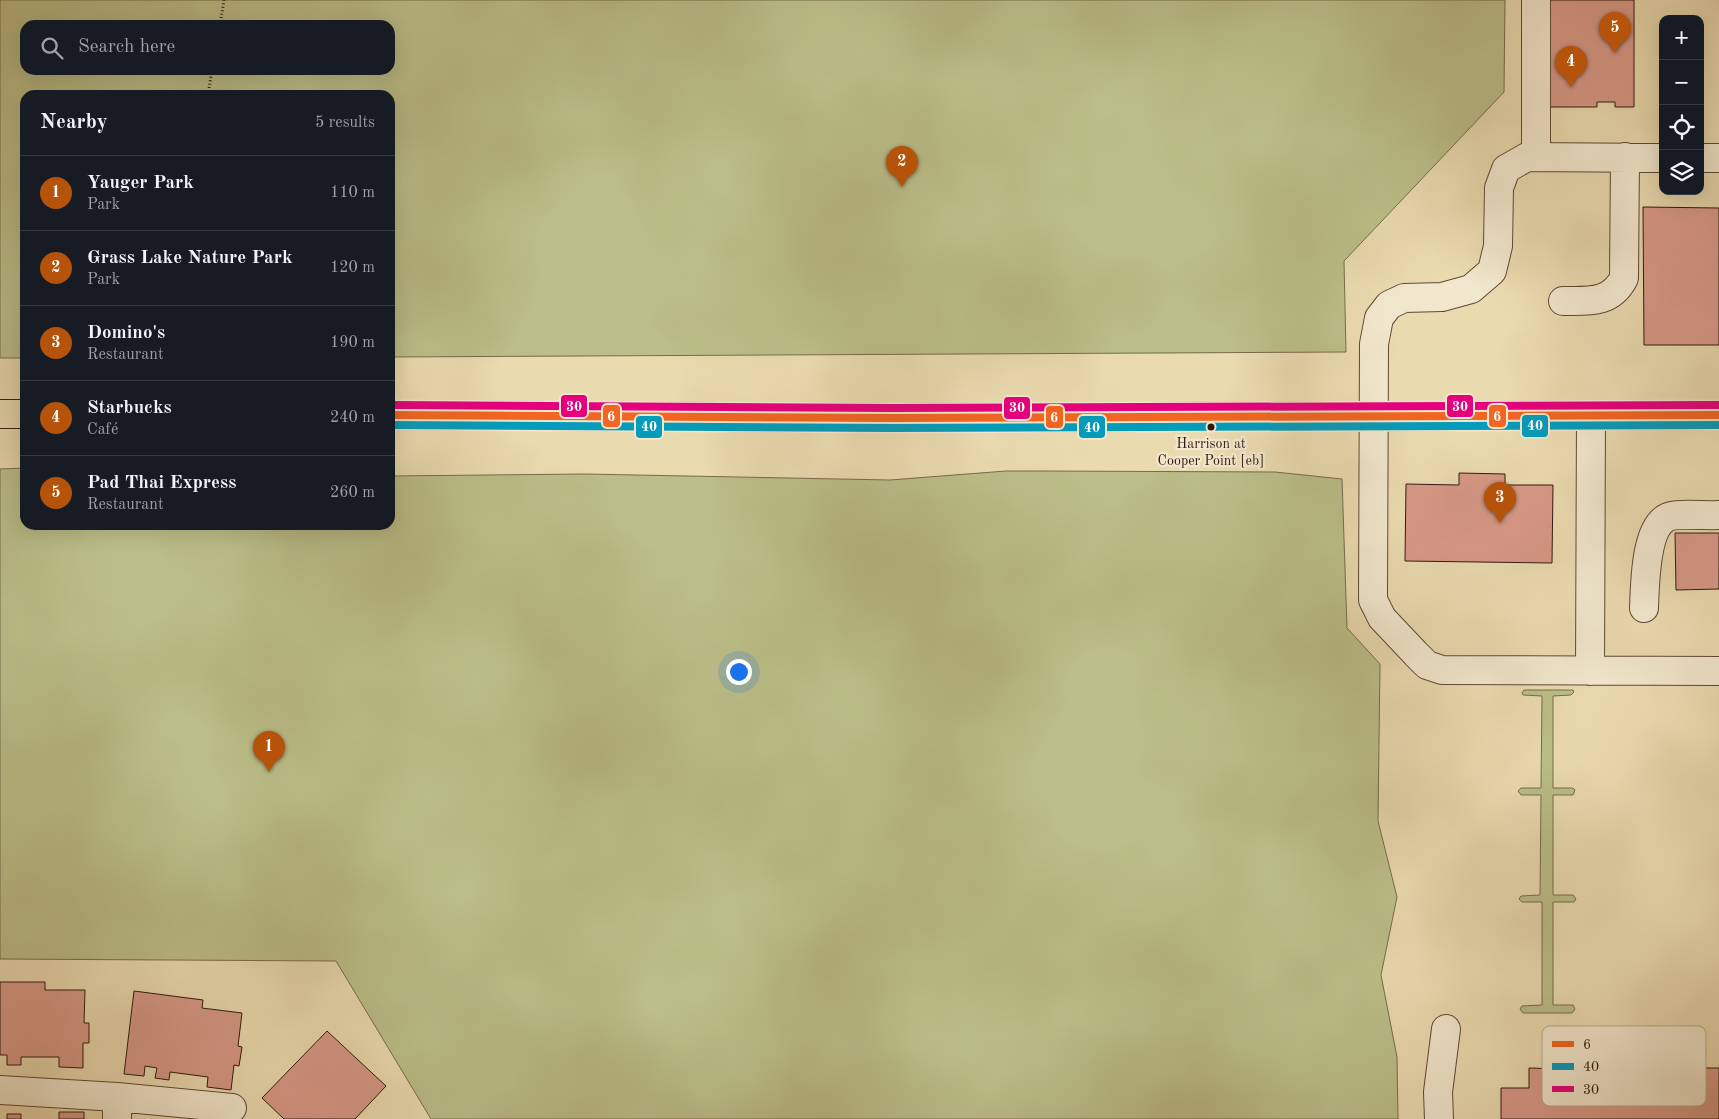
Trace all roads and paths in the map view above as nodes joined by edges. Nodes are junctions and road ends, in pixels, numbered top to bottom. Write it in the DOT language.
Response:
graph roads {
  1 [pos="224,0"];
  2 [pos="1536,0"];
  3 [pos="221,20"];
  4 [pos="211,75"];
  5 [pos="209,90"];
  6 [pos="1536,156"];
  7 [pos="1625,157"];
  8 [pos="1659,158"];
  9 [pos="1704,158"];
  10 [pos="1719,158"];
  11 [pos="1562,301"];
  12 [pos="0,414"];
  13 [pos="20,414"];
  14 [pos="395,414"];
  15 [pos="1719,415"];
  16 [pos="1374,416"];
  17 [pos="1590,416"];
  18 [pos="1719,515"];
  19 [pos="1644,608"];
  20 [pos="1590,671"];
  21 [pos="1719,671"];
  22 [pos="1446,1029"];
  23 [pos="0,1090"];
  24 [pos="117,1108"];
  25 [pos="232,1108"];
  26 [pos="1439,1119"];
  1 -- 3 [label="path"];
  2 -- 6 [label="street"];
  4 -- 5 [label="path"];
  6 -- 7 [label="street"];
  6 -- 16 [label="street"];
  7 -- 8 [label="street"];
  7 -- 11 [label="street"];
  9 -- 10 [label="street"];
  12 -- 13 [label="main road"];
  14 -- 16 [label="main road"];
  15 -- 17 [label="main road"];
  16 -- 17 [label="main road"];
  16 -- 20 [label="street"];
  17 -- 20 [label="street"];
  18 -- 19 [label="street"];
  20 -- 21 [label="street"];
  22 -- 26 [label="street"];
  23 -- 24 [label="street"];
  24 -- 25 [label="street"];
}
